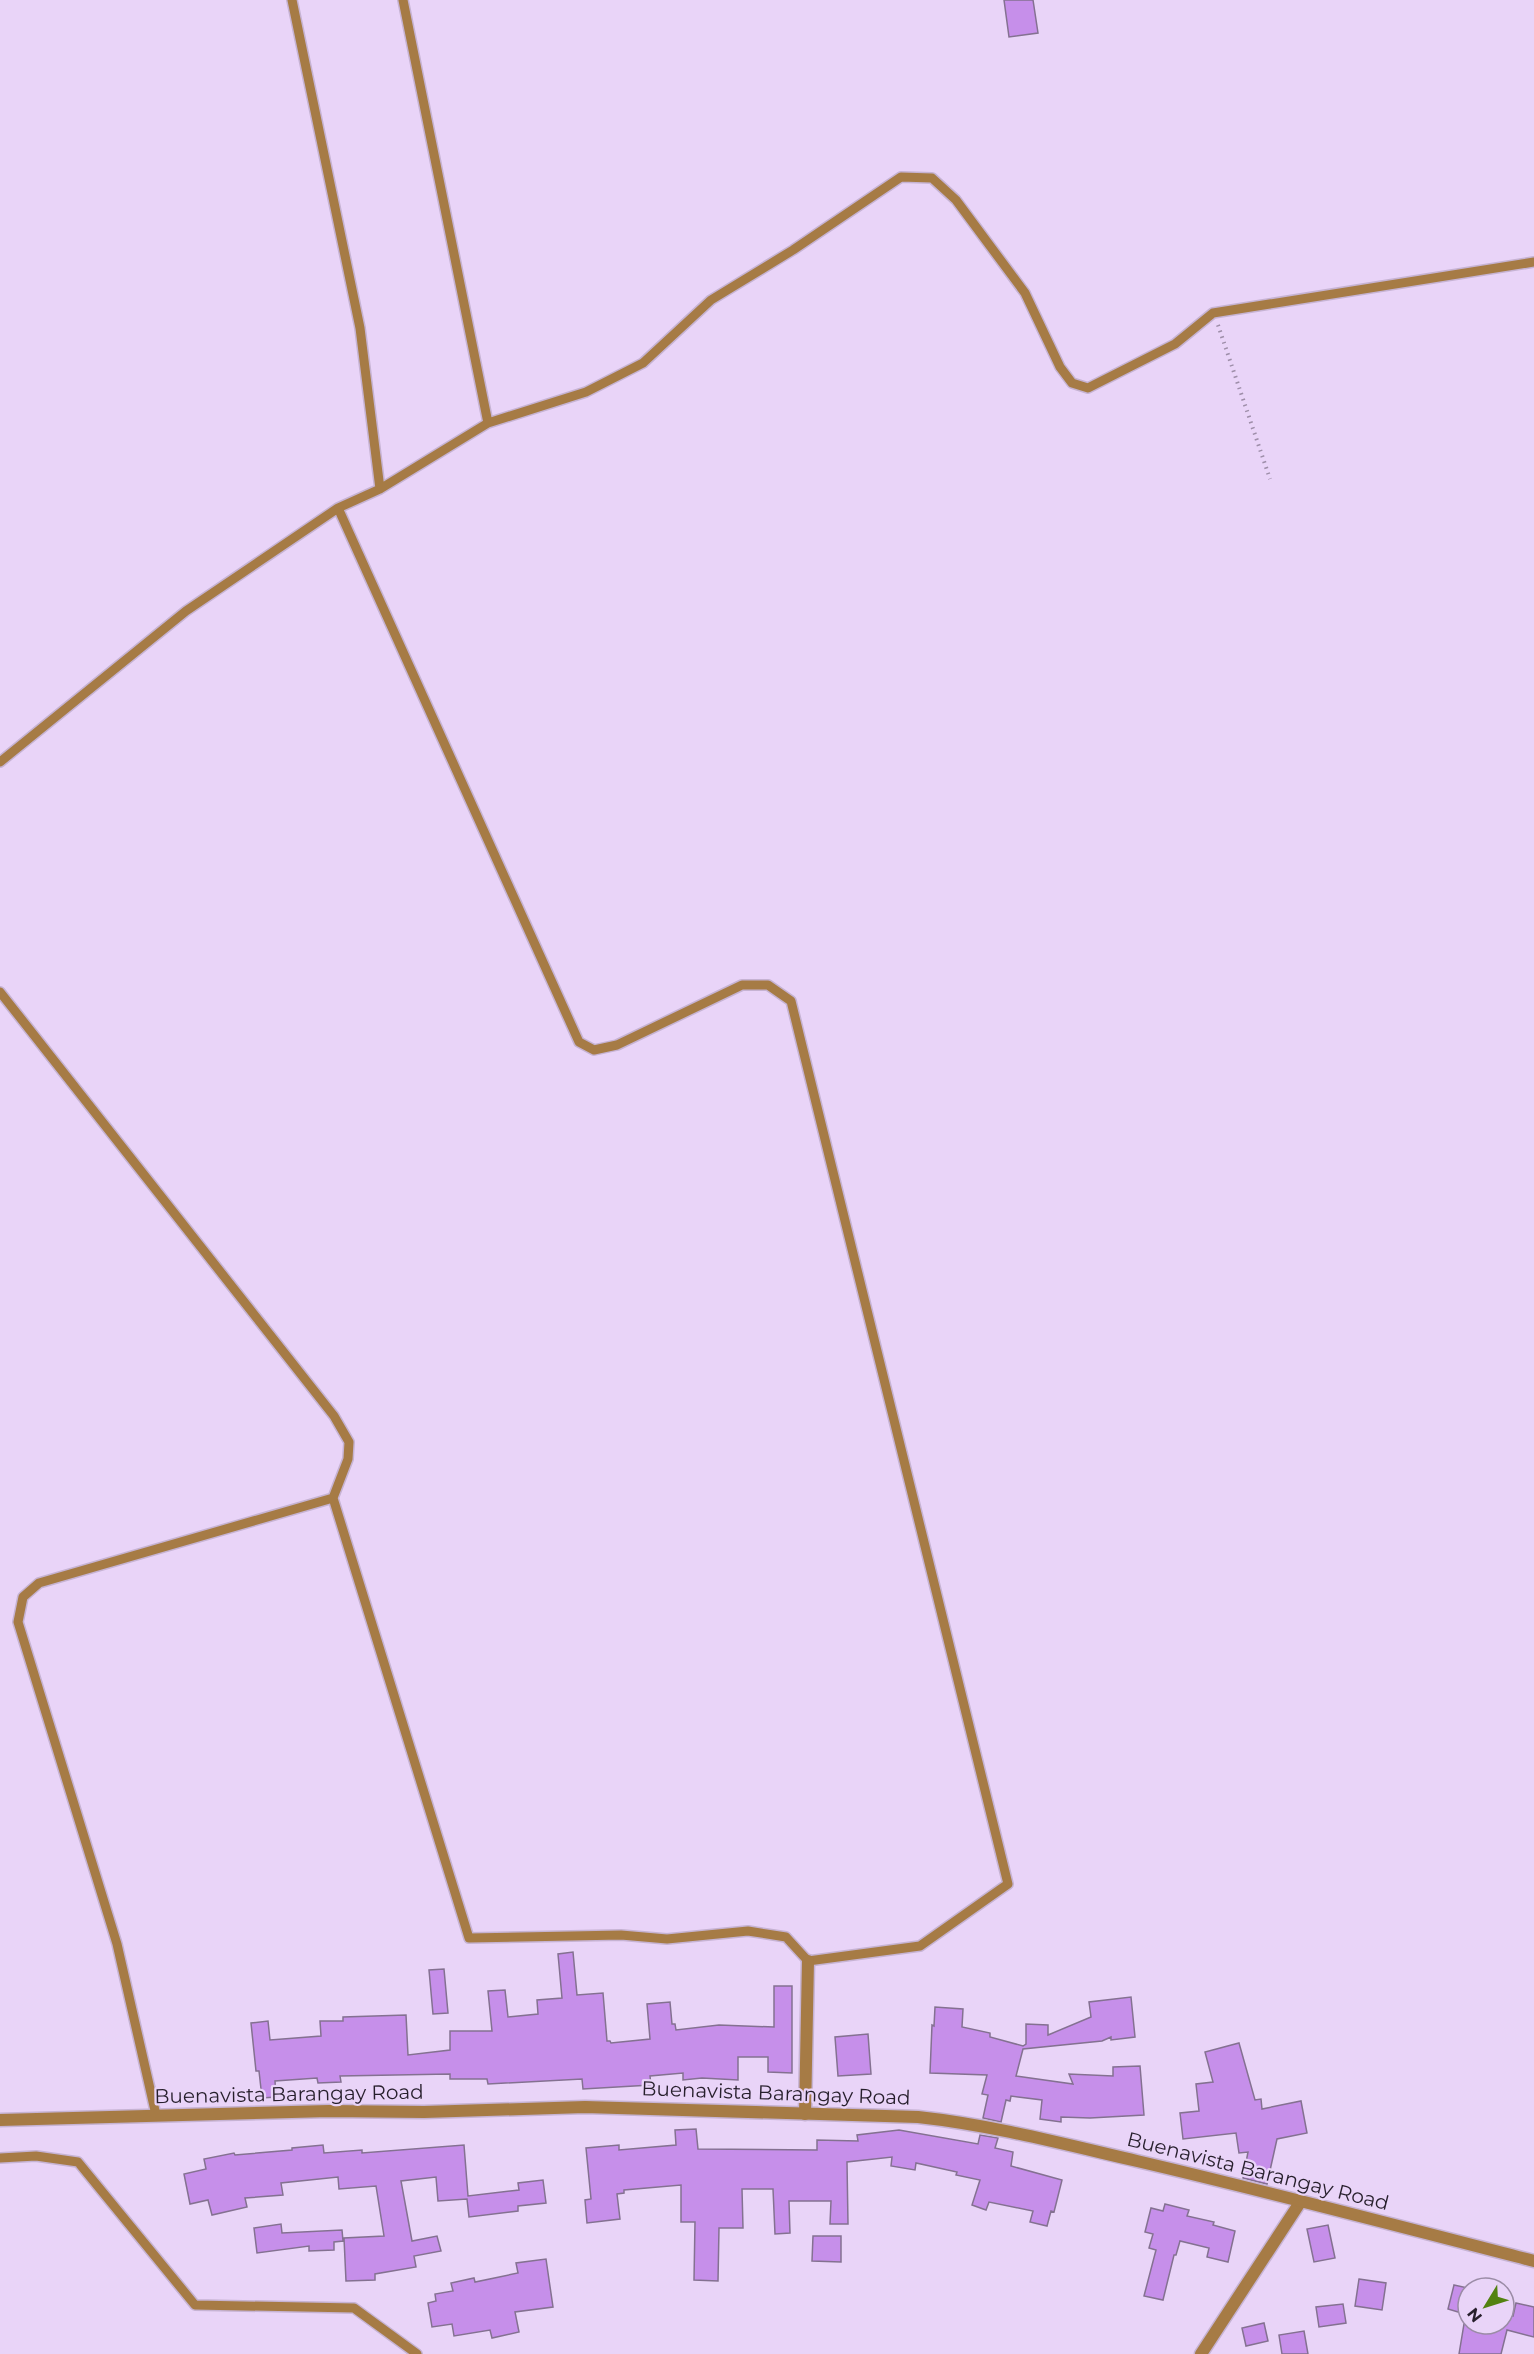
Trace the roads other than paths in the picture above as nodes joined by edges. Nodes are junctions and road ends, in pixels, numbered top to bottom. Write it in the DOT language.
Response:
graph roads {
  1 [pos="292,0"];
  2 [pos="404,0"];
  3 [pos="1534,262"];
  4 [pos="488,423"];
  5 [pos="380,489"];
  6 [pos="338,508"];
  7 [pos="0,762"];
  8 [pos="0,992"];
  9 [pos="333,1498"];
  10 [pos="808,1960"];
  11 [pos="805,2114"];
  12 [pos="156,2115"];
  13 [pos="0,2120"];
  14 [pos="0,2158"];
  15 [pos="1301,2201"];
  16 [pos="1534,2261"];
  17 [pos="417,2354"];
  18 [pos="1201,2354"];
  1 -- 5 [label="lane"];
  2 -- 4 [label="lane"];
  3 -- 4 [label="lane"];
  4 -- 5 [label="lane"];
  5 -- 6 [label="lane"];
  6 -- 7 [label="lane"];
  6 -- 10 [label="lane"];
  8 -- 9 [label="lane"];
  9 -- 10 [label="lane"];
  9 -- 12 [label="lane"];
  10 -- 11 [label="street"];
  11 -- 12 [label="street, Buenavista Barangay Road"];
  11 -- 15 [label="street, Buenavista Barangay Road"];
  12 -- 13 [label="street, Buenavista Barangay Road"];
  14 -- 17 [label="lane"];
  15 -- 16 [label="street, Buenavista Barangay Road"];
  15 -- 18 [label="street"];
}
